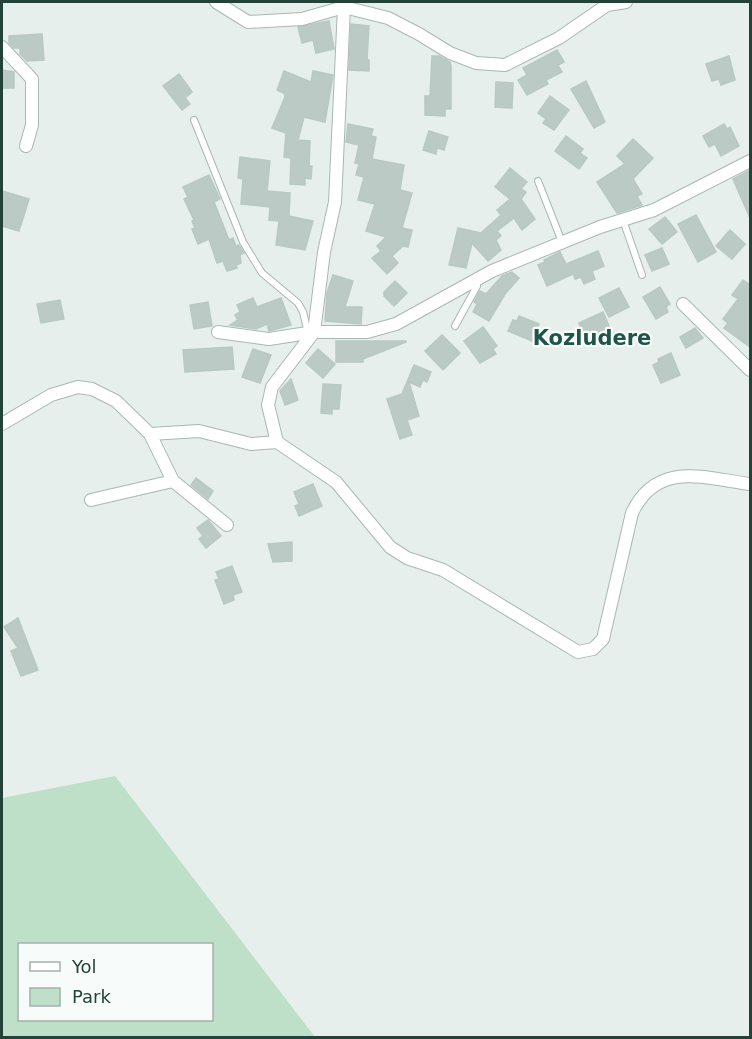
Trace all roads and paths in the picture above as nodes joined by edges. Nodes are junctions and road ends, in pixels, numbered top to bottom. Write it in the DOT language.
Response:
graph roads {
  1 [pos="216,2"];
  2 [pos="626,2"];
  3 [pos="344,7"];
  4 [pos="2,47"];
  5 [pos="194,120"];
  6 [pos="26,146"];
  7 [pos="750,161"];
  8 [pos="538,181"];
  9 [pos="623,220"];
  10 [pos="562,242"];
  11 [pos="642,274"];
  12 [pos="476,278"];
  13 [pos="683,304"];
  14 [pos="455,326"];
  15 [pos="218,332"];
  16 [pos="311,333"];
  17 [pos="750,370"];
  18 [pos="2,424"];
  19 [pos="150,434"];
  20 [pos="277,442"];
  21 [pos="173,482"];
  22 [pos="750,484"];
  23 [pos="91,500"];
  24 [pos="227,525"];
  1 -- 3 [label="street"];
  2 -- 3 [label="street"];
  3 -- 16 [label="street"];
  4 -- 6 [label="street"];
  5 -- 16 [label="lane"];
  7 -- 9 [label="street"];
  8 -- 10 [label="lane"];
  9 -- 10 [label="street"];
  9 -- 11 [label="lane"];
  10 -- 12 [label="street"];
  12 -- 14 [label="lane"];
  12 -- 16 [label="street"];
  13 -- 17 [label="street"];
  15 -- 16 [label="street"];
  16 -- 20 [label="street"];
  18 -- 19 [label="street"];
  19 -- 20 [label="street"];
  19 -- 21 [label="street"];
  20 -- 22 [label="street"];
  21 -- 23 [label="street"];
  21 -- 24 [label="street"];
}
